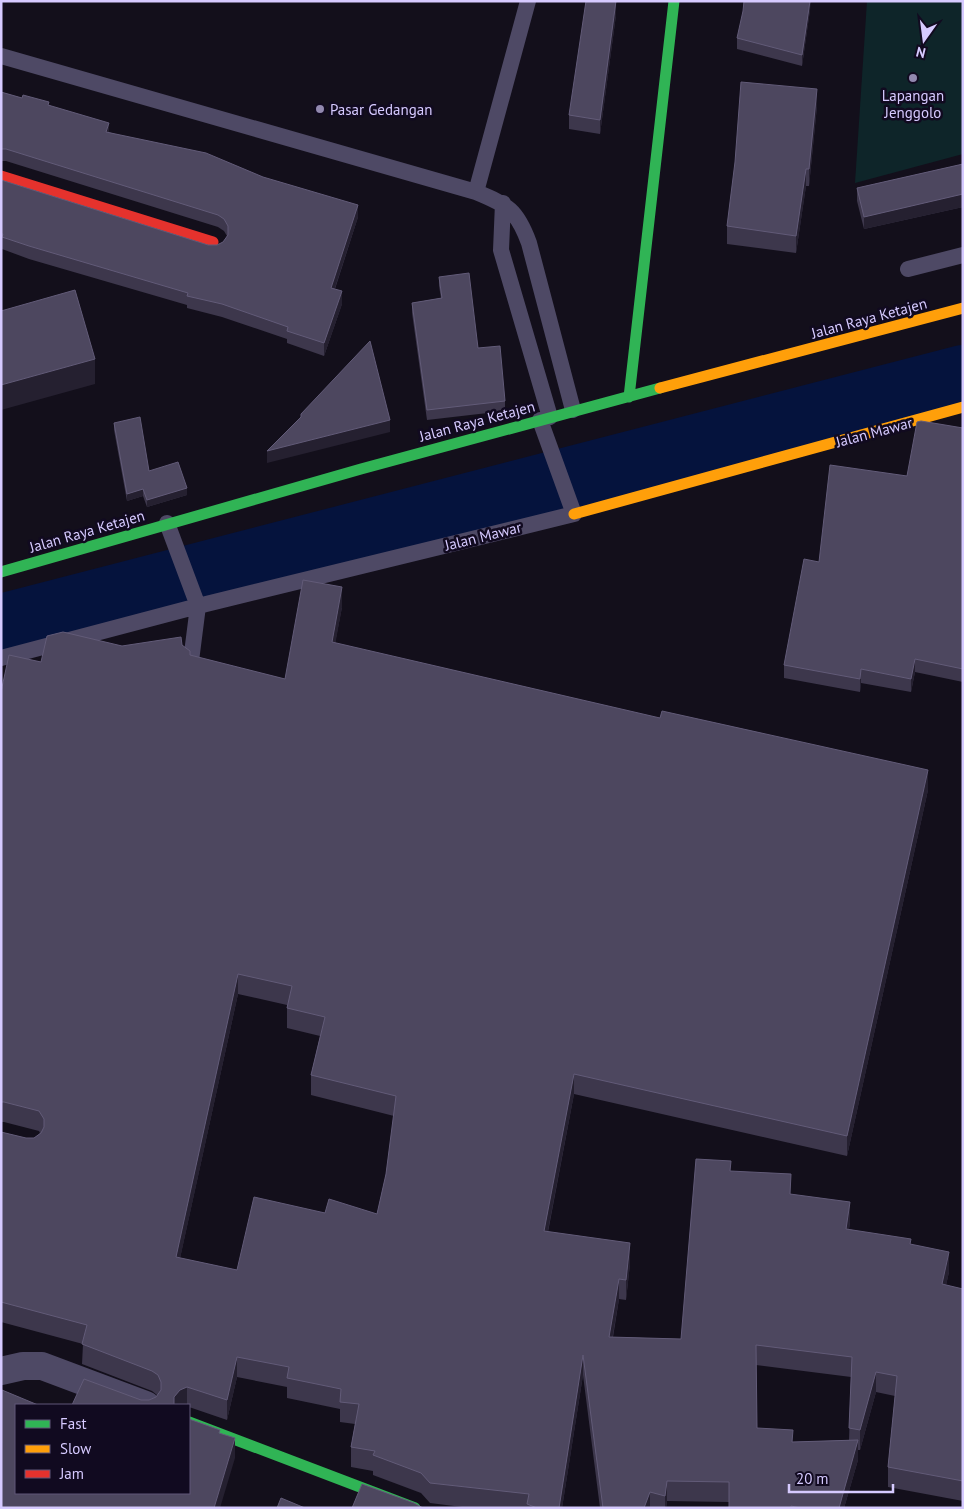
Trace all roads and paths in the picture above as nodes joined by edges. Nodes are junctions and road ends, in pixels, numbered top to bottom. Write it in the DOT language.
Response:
graph roads {
  1 [pos="528,1"];
  2 [pos="674,1"];
  3 [pos="1,56"];
  4 [pos="1,176"];
  5 [pos="476,192"];
  6 [pos="503,203"];
  7 [pos="213,242"];
  8 [pos="963,255"];
  9 [pos="908,269"];
  10 [pos="963,308"];
  11 [pos="629,397"];
  12 [pos="963,408"];
  13 [pos="573,410"];
  14 [pos="545,418"];
  15 [pos="571,507"];
  16 [pos="167,522"];
  17 [pos="1,572"];
  18 [pos="195,599"];
  19 [pos="1,658"];
  20 [pos="191,661"];
  21 [pos="1,1371"];
  22 [pos="143,1404"];
  23 [pos="190,1422"];
  24 [pos="415,1508"];
  1 -- 5 [label="lane"];
  2 -- 11 [label="street"];
  3 -- 5 [label="lane"];
  4 -- 7 [label="street"];
  5 -- 6 [label="lane"];
  6 -- 13 [label="lane"];
  6 -- 14 [label="lane"];
  8 -- 9 [label="lane"];
  10 -- 11 [label="street, Jalan Raya Ketajen"];
  11 -- 13 [label="street, Jalan Raya Ketajen"];
  12 -- 15 [label="street, Jalan Mawar"];
  13 -- 14 [label="street, Jalan Raya Ketajen"];
  14 -- 15 [label="lane"];
  14 -- 16 [label="street, Jalan Raya Ketajen"];
  15 -- 18 [label="lane, Jalan Mawar"];
  16 -- 17 [label="street, Jalan Raya Ketajen"];
  16 -- 18 [label="lane"];
  18 -- 19 [label="lane, Jalan Mawar"];
  18 -- 20 [label="lane"];
  21 -- 22 [label="street"];
  23 -- 24 [label="street"];
}
